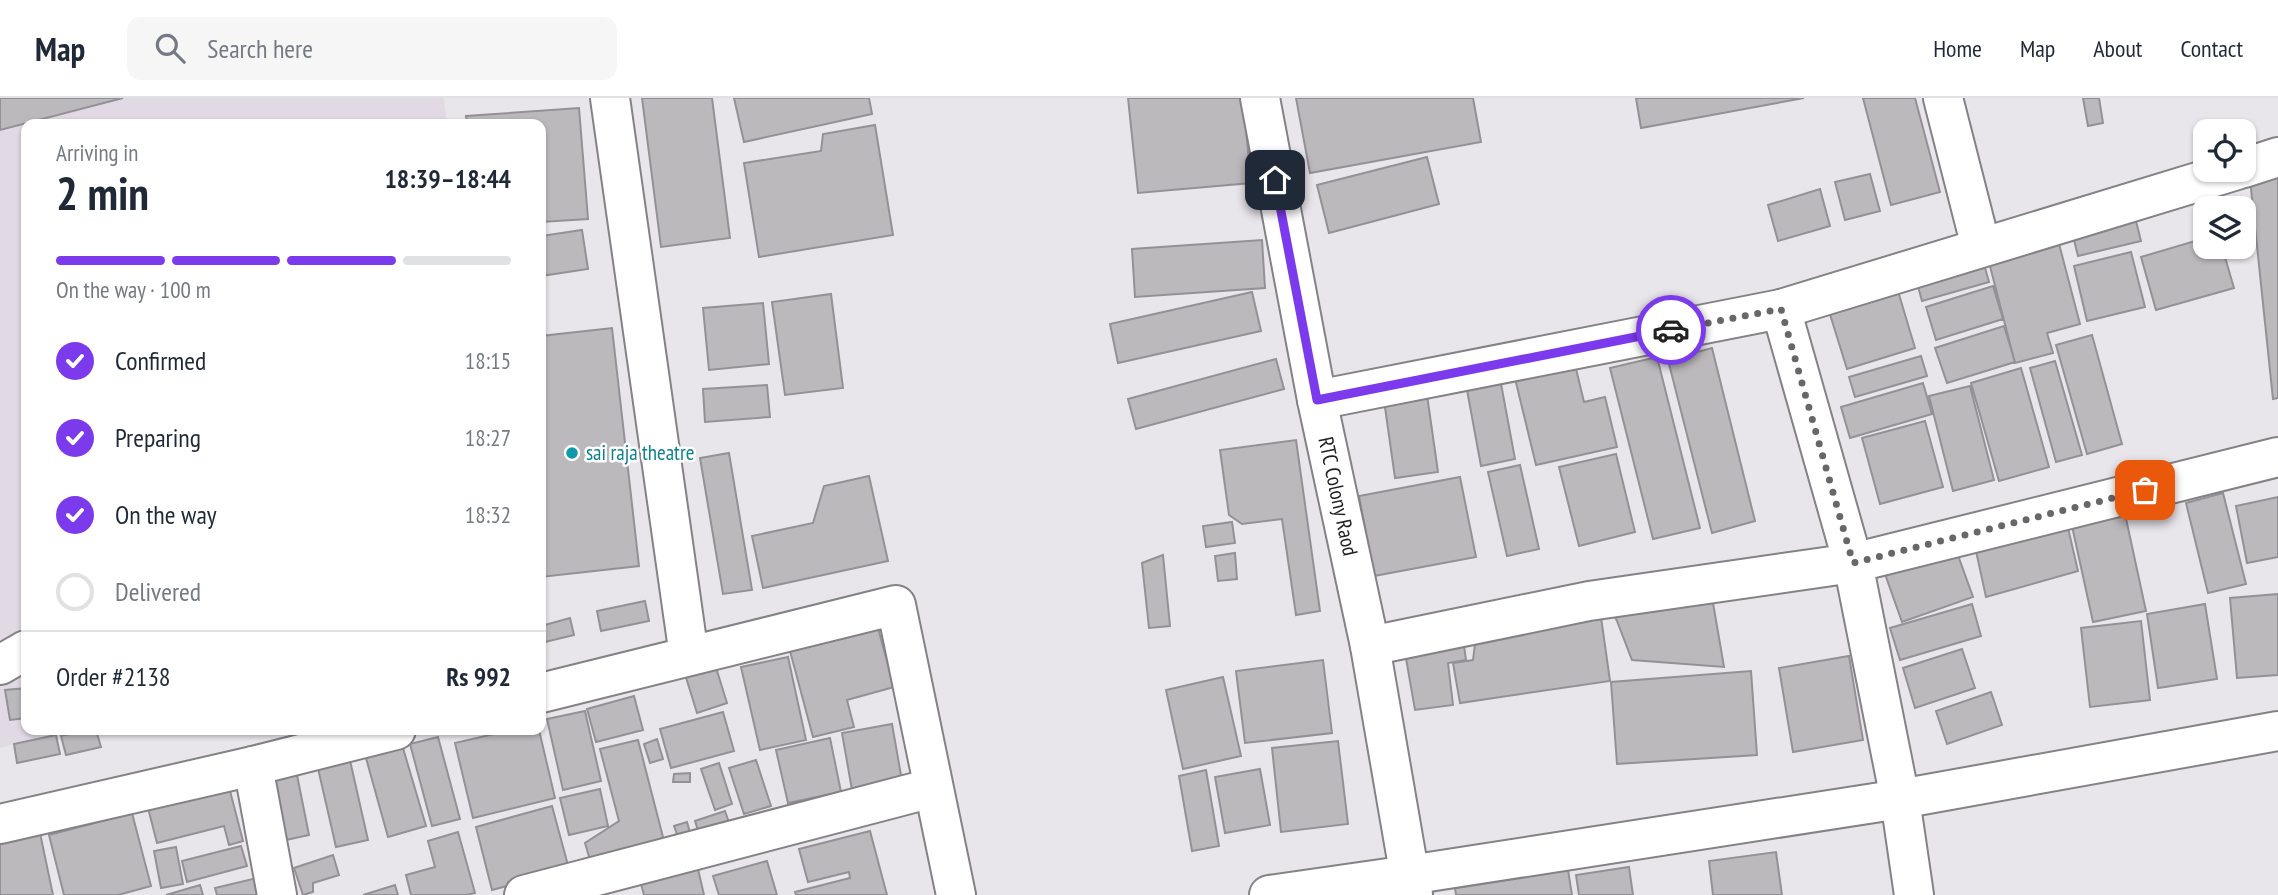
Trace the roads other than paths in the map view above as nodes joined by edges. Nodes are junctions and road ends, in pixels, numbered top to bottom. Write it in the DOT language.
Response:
graph roads {
  1 [pos="610,98"];
  2 [pos="1260,98"];
  3 [pos="1943,98"];
  4 [pos="2278,157"];
  5 [pos="2256,164"];
  6 [pos="2196,182"];
  7 [pos="1981,247"];
  8 [pos="1781,309"];
  9 [pos="1317,400"];
  10 [pos="2278,457"];
  11 [pos="1853,563"];
  12 [pos="1370,646"];
  13 [pos="21,653"];
  14 [pos="689,656"];
  15 [pos="0,665"];
  16 [pos="546,692"];
  17 [pos="2278,731"];
  18 [pos="376,735"];
  19 [pos="253,766"];
  20 [pos="932,788"];
  21 [pos="1900,799"];
  22 [pos="0,824"];
  23 [pos="1411,885"];
  24 [pos="277,895"];
  25 [pos="524,895"];
  26 [pos="956,895"];
  27 [pos="1269,895"];
  28 [pos="1914,895"];
  1 -- 14 [label="street"];
  2 -- 9 [label="street, RTC Colony Raod"];
  3 -- 7 [label="street"];
  4 -- 5 [label="street"];
  6 -- 7 [label="street"];
  7 -- 8 [label="street"];
  8 -- 9 [label="street"];
  8 -- 11 [label="street"];
  9 -- 12 [label="street, RTC Colony Raod"];
  10 -- 11 [label="street"];
  11 -- 12 [label="street"];
  11 -- 21 [label="street"];
  12 -- 23 [label="street, RTC Colony Raod"];
  13 -- 15 [label="street"];
  14 -- 16 [label="street"];
  14 -- 20 [label="street"];
  17 -- 21 [label="street"];
  18 -- 19 [label="street"];
  19 -- 22 [label="street"];
  19 -- 24 [label="street"];
  20 -- 25 [label="street"];
  20 -- 26 [label="street"];
  21 -- 23 [label="street"];
  21 -- 28 [label="street"];
  23 -- 27 [label="street"];
}
